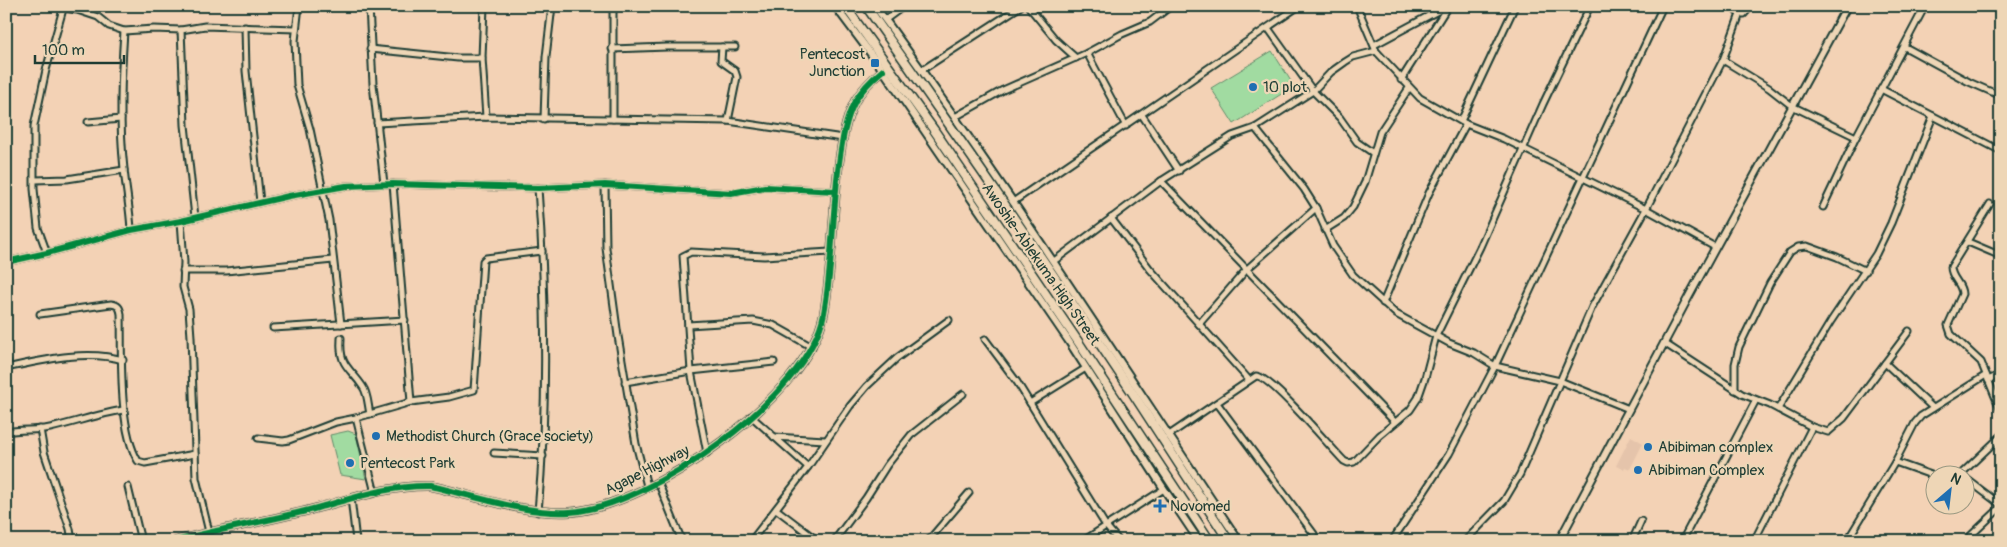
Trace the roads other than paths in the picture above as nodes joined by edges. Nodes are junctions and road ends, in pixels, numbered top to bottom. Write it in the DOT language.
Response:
graph roads {
  1 [pos="8,6"];
  2 [pos="50,6"];
  3 [pos="299,6"];
  4 [pos="369,6"];
  5 [pos="552,6"];
  6 [pos="613,6"];
  7 [pos="835,6"];
  8 [pos="845,6"];
  9 [pos="866,6"];
  10 [pos="875,6"];
  11 [pos="904,6"];
  12 [pos="1021,6"];
  13 [pos="1028,6"];
  14 [pos="1171,6"];
  15 [pos="1299,6"];
  16 [pos="1358,6"];
  17 [pos="1448,6"];
  18 [pos="1515,6"];
  19 [pos="1590,6"];
  20 [pos="1663,6"];
  21 [pos="1730,6"];
  22 [pos="1752,6"];
  23 [pos="1847,6"];
  24 [pos="1925,6"];
  25 [pos="482,7"];
  26 [pos="63,9"];
  27 [pos="6,13"];
  28 [pos="1740,14"];
  29 [pos="885,20"];
  30 [pos="245,27"];
  31 [pos="1268,28"];
  32 [pos="296,29"];
  33 [pos="181,30"];
  34 [pos="124,31"];
  35 [pos="1905,46"];
  36 [pos="722,47"];
  37 [pos="735,47"];
  38 [pos="1375,48"];
  39 [pos="370,49"];
  40 [pos="612,49"];
  41 [pos="1087,54"];
  42 [pos="482,58"];
  43 [pos="1076,58"];
  44 [pos="1723,60"];
  45 [pos="883,70"];
  46 [pos="922,70"];
  47 [pos="1401,80"];
  48 [pos="1409,88"];
  49 [pos="1881,89"];
  50 [pos="1313,91"];
  51 [pos="2001,96"];
  52 [pos="1792,106"];
  53 [pos="1142,115"];
  54 [pos="1933,116"];
  55 [pos="954,117"];
  56 [pos="486,118"];
  57 [pos="121,119"];
  58 [pos="544,119"];
  59 [pos="613,119"];
  60 [pos="728,121"];
  61 [pos="88,122"];
  62 [pos="1463,122"];
  63 [pos="377,123"];
  64 [pos="1126,126"];
  65 [pos="1255,128"];
  66 [pos="931,133"];
  67 [pos="1856,137"];
  68 [pos="843,138"];
  69 [pos="1523,149"];
  70 [pos="2001,151"];
  71 [pos="1373,153"];
  72 [pos="124,170"];
  73 [pos="1179,171"];
  74 [pos="1584,178"];
  75 [pos="34,180"];
  76 [pos="1160,181"];
  77 [pos="384,184"];
  78 [pos="393,184"];
  79 [pos="605,185"];
  80 [pos="538,188"];
  81 [pos="322,190"];
  82 [pos="835,191"];
  83 [pos="260,202"];
  84 [pos="1013,202"];
  85 [pos="1990,204"];
  86 [pos="1822,207"];
  87 [pos="1316,208"];
  88 [pos="1646,208"];
  89 [pos="195,217"];
  90 [pos="1111,218"];
  91 [pos="181,221"];
  92 [pos="131,230"];
  93 [pos="1325,230"];
  94 [pos="1968,242"];
  95 [pos="1715,247"];
  96 [pos="542,251"];
  97 [pos="830,252"];
  98 [pos="47,253"];
  99 [pos="2001,256"];
  100 [pos="333,260"];
  101 [pos="6,262"];
  102 [pos="1054,262"];
  103 [pos="1247,269"];
  104 [pos="183,271"];
  105 [pos="1866,271"];
  106 [pos="1383,303"];
  107 [pos="40,314"];
  108 [pos="405,320"];
  109 [pos="949,320"];
  110 [pos="342,324"];
  111 [pos="1199,324"];
  112 [pos="688,325"];
  113 [pos="273,328"];
  114 [pos="1909,331"];
  115 [pos="1436,336"];
  116 [pos="341,338"];
  117 [pos="985,339"];
  118 [pos="1664,343"];
  119 [pos="812,347"];
  120 [pos="6,357"];
  121 [pos="123,360"];
  122 [pos="774,362"];
  123 [pos="1885,363"];
  124 [pos="1494,366"];
  125 [pos="7,367"];
  126 [pos="1086,368"];
  127 [pos="691,371"];
  128 [pos="2001,374"];
  129 [pos="1987,377"];
  130 [pos="1249,380"];
  131 [pos="1560,381"];
  132 [pos="625,382"];
  133 [pos="1735,390"];
  134 [pos="963,394"];
  135 [pos="1134,395"];
  136 [pos="1756,400"];
  137 [pos="1119,401"];
  138 [pos="411,402"];
  139 [pos="1030,403"];
  140 [pos="1217,403"];
  141 [pos="1629,408"];
  142 [pos="1933,408"];
  143 [pos="123,410"];
  144 [pos="1778,410"];
  145 [pos="2001,411"];
  146 [pos="370,414"];
  147 [pos="752,416"];
  148 [pos="356,418"];
  149 [pos="1395,422"];
  150 [pos="1812,428"];
  151 [pos="40,429"];
  152 [pos="6,432"];
  153 [pos="1169,435"];
  154 [pos="2001,436"];
  155 [pos="773,437"];
  156 [pos="258,438"];
  157 [pos="825,440"];
  158 [pos="494,453"];
  159 [pos="707,453"];
  160 [pos="195,454"];
  161 [pos="543,456"];
  162 [pos="1895,462"];
  163 [pos="1972,464"];
  164 [pos="808,467"];
  165 [pos="1924,472"];
  166 [pos="658,482"];
  167 [pos="1974,485"];
  168 [pos="648,486"];
  169 [pos="128,488"];
  170 [pos="1164,489"];
  171 [pos="376,493"];
  172 [pos="969,493"];
  173 [pos="351,498"];
  174 [pos="2001,506"];
  175 [pos="776,509"];
  176 [pos="538,512"];
  177 [pos="1641,521"];
  178 [pos="1106,526"];
  179 [pos="209,532"];
  180 [pos="185,540"];
  181 [pos="72,541"];
  182 [pos="141,541"];
  183 [pos="176,541"];
  184 [pos="356,541"];
  185 [pos="682,541"];
  186 [pos="751,541"];
  187 [pos="818,541"];
  188 [pos="834,541"];
  189 [pos="928,541"];
  190 [pos="1083,541"];
  191 [pos="1119,541"];
  192 [pos="1199,541"];
  193 [pos="1210,541"];
  194 [pos="1229,541"];
  195 [pos="1239,541"];
  196 [pos="1315,541"];
  197 [pos="1392,541"];
  198 [pos="1466,541"];
  199 [pos="1559,541"];
  200 [pos="1632,541"];
  201 [pos="1682,541"];
  202 [pos="1754,541"];
  203 [pos="1848,541"];
  204 [pos="1966,541"];
  1 -- 27 [label="street"];
  2 -- 26 [label="street"];
  3 -- 32 [label="street"];
  4 -- 39 [label="street"];
  5 -- 58 [label="street"];
  6 -- 40 [label="street"];
  7 -- 45 [label="street, Awoshie-Ablekuma High Street"];
  8 -- 66 [label="main road, Awoshie-Ablekuma High Street"];
  9 -- 135 [label="main road, Awoshie-Ablekuma High Street"];
  10 -- 29 [label="street, Awoshie-Ablekuma High Street"];
  11 -- 29 [label="street"];
  12 -- 46 [label="street"];
  13 -- 43 [label="street"];
  14 -- 41 [label="street"];
  15 -- 31 [label="street"];
  16 -- 38 [label="street"];
  17 -- 38 [label="street"];
  17 -- 47 [label="street"];
  18 -- 62 [label="street"];
  19 -- 69 [label="street"];
  20 -- 74 [label="street"];
  21 -- 28 [label="street"];
  22 -- 28 [label="street"];
  23 -- 52 [label="street"];
  24 -- 35 [label="street"];
  25 -- 42 [label="street"];
  26 -- 34 [label="street"];
  26 -- 75 [label="street"];
  28 -- 44 [label="street"];
  29 -- 46 [label="street, Awoshie-Ablekuma High Street"];
  30 -- 32 [label="street"];
  30 -- 33 [label="street"];
  30 -- 83 [label="street"];
  31 -- 50 [label="street"];
  31 -- 53 [label="street"];
  32 -- 81 [label="street"];
  33 -- 34 [label="street"];
  33 -- 89 [label="street"];
  34 -- 57 [label="street"];
  35 -- 49 [label="street"];
  35 -- 51 [label="street"];
  36 -- 37 [label="street"];
  36 -- 40 [label="street"];
  36 -- 60 [label="street"];
  38 -- 47 [label="street"];
  38 -- 50 [label="street"];
  39 -- 42 [label="street"];
  39 -- 63 [label="street"];
  40 -- 59 [label="street"];
  41 -- 43 [label="street"];
  41 -- 64 [label="street"];
  42 -- 56 [label="street"];
  43 -- 55 [label="street"];
  44 -- 52 [label="street"];
  44 -- 88 [label="street"];
  45 -- 66 [label="street, Awoshie-Ablekuma High Street"];
  45 -- 68 [label="street, Agape Highway"];
  46 -- 55 [label="street, Awoshie-Ablekuma High Street"];
  47 -- 48 [label="street"];
  48 -- 62 [label="street"];
  48 -- 71 [label="street"];
  49 -- 54 [label="street"];
  49 -- 67 [label="street"];
  50 -- 65 [label="street"];
  50 -- 71 [label="street"];
  52 -- 67 [label="street"];
  52 -- 95 [label="street"];
  53 -- 64 [label="street"];
  53 -- 73 [label="street"];
  54 -- 70 [label="street"];
  54 -- 105 [label="street"];
  55 -- 84 [label="street, Awoshie-Ablekuma High Street"];
  56 -- 58 [label="street"];
  56 -- 63 [label="street"];
  57 -- 61 [label="street"];
  57 -- 72 [label="street"];
  58 -- 59 [label="street"];
  59 -- 60 [label="street"];
  60 -- 68 [label="street"];
  62 -- 69 [label="street"];
  62 -- 106 [label="street"];
  63 -- 77 [label="street"];
  64 -- 84 [label="street"];
  65 -- 73 [label="street"];
  65 -- 87 [label="street"];
  66 -- 126 [label="street, Awoshie-Ablekuma High Street"];
  66 -- 137 [label="main road, Awoshie-Ablekuma High Street"];
  67 -- 86 [label="street"];
  68 -- 82 [label="street, Agape Highway"];
  69 -- 74 [label="street"];
  69 -- 115 [label="street"];
  71 -- 93 [label="street"];
  72 -- 75 [label="street"];
  72 -- 92 [label="street"];
  73 -- 76 [label="street"];
  74 -- 88 [label="street"];
  74 -- 124 [label="street"];
  75 -- 98 [label="street"];
  76 -- 90 [label="street"];
  76 -- 103 [label="street"];
  77 -- 78 [label="street"];
  77 -- 81 [label="street"];
  78 -- 80 [label="street"];
  78 -- 108 [label="street"];
  79 -- 80 [label="street"];
  79 -- 82 [label="street"];
  79 -- 132 [label="street"];
  80 -- 96 [label="street"];
  81 -- 83 [label="street"];
  81 -- 100 [label="street"];
  82 -- 97 [label="street, Agape Highway"];
  83 -- 89 [label="street"];
  84 -- 102 [label="street, Awoshie-Ablekuma High Street"];
  85 -- 94 [label="street"];
  87 -- 93 [label="street"];
  87 -- 103 [label="street"];
  88 -- 95 [label="street"];
  88 -- 131 [label="street"];
  89 -- 91 [label="street"];
  90 -- 102 [label="street"];
  90 -- 111 [label="street"];
  91 -- 92 [label="street"];
  91 -- 104 [label="street"];
  92 -- 98 [label="street"];
  93 -- 106 [label="street"];
  94 -- 99 [label="street"];
  94 -- 129 [label="street"];
  95 -- 118 [label="street"];
  96 -- 138 [label="street"];
  96 -- 161 [label="street"];
  97 -- 112 [label="street"];
  97 -- 119 [label="street, Agape Highway"];
  98 -- 101 [label="street"];
  100 -- 104 [label="street"];
  100 -- 110 [label="street"];
  102 -- 153 [label="street, Awoshie-Ablekuma High Street"];
  103 -- 111 [label="street"];
  103 -- 149 [label="street"];
  104 -- 160 [label="street"];
  105 -- 133 [label="street"];
  105 -- 144 [label="street"];
  106 -- 115 [label="street"];
  107 -- 121 [label="street"];
  108 -- 110 [label="street"];
  108 -- 138 [label="street"];
  109 -- 157 [label="street"];
  110 -- 113 [label="street"];
  111 -- 130 [label="street"];
  112 -- 119 [label="street"];
  112 -- 127 [label="street"];
  114 -- 123 [label="street"];
  115 -- 124 [label="street"];
  115 -- 149 [label="street"];
  116 -- 146 [label="street"];
  117 -- 139 [label="street"];
  118 -- 133 [label="street"];
  118 -- 141 [label="street"];
  119 -- 147 [label="street, Agape Highway"];
  120 -- 125 [label="street"];
  121 -- 125 [label="street"];
  121 -- 143 [label="street"];
  122 -- 127 [label="street"];
  123 -- 142 [label="street"];
  123 -- 150 [label="street"];
  124 -- 131 [label="street"];
  124 -- 197 [label="street"];
  126 -- 139 [label="street"];
  126 -- 170 [label="street, Awoshie-Ablekuma High Street"];
  127 -- 132 [label="street"];
  127 -- 159 [label="street"];
  128 -- 129 [label="street"];
  129 -- 142 [label="street"];
  129 -- 145 [label="street"];
  130 -- 140 [label="street"];
  130 -- 149 [label="street"];
  131 -- 141 [label="street"];
  131 -- 198 [label="street"];
  132 -- 168 [label="street"];
  133 -- 136 [label="street"];
  134 -- 188 [label="street"];
  135 -- 137 [label="main road"];
  135 -- 194 [label="main road, Awoshie-Ablekuma High Street"];
  136 -- 144 [label="street"];
  136 -- 201 [label="street"];
  137 -- 193 [label="main road, Awoshie-Ablekuma High Street"];
  138 -- 146 [label="street"];
  139 -- 178 [label="street"];
  140 -- 153 [label="street"];
  140 -- 196 [label="street"];
  141 -- 199 [label="street"];
  142 -- 162 [label="street"];
  143 -- 151 [label="street"];
  143 -- 160 [label="street"];
  144 -- 150 [label="street"];
  146 -- 148 [label="street"];
  147 -- 155 [label="street"];
  147 -- 159 [label="street, Agape Highway"];
  148 -- 156 [label="street"];
  148 -- 171 [label="street"];
  150 -- 202 [label="street"];
  151 -- 152 [label="street"];
  151 -- 181 [label="street"];
  153 -- 195 [label="street, Awoshie-Ablekuma High Street"];
  154 -- 163 [label="street"];
  155 -- 157 [label="street"];
  155 -- 164 [label="street"];
  157 -- 164 [label="street"];
  158 -- 161 [label="street"];
  159 -- 166 [label="street, Agape Highway"];
  160 -- 179 [label="street"];
  161 -- 176 [label="street"];
  162 -- 165 [label="street"];
  162 -- 203 [label="street"];
  164 -- 175 [label="street"];
  166 -- 168 [label="street, Agape Highway"];
  166 -- 185 [label="street"];
  167 -- 174 [label="street"];
  168 -- 176 [label="street, Agape Highway"];
  169 -- 182 [label="street"];
  170 -- 178 [label="street"];
  170 -- 192 [label="street, Awoshie-Ablekuma High Street"];
  171 -- 173 [label="street, Agape Highway"];
  171 -- 176 [label="street, Agape Highway"];
  172 -- 189 [label="street"];
  173 -- 179 [label="street, Agape Highway"];
  173 -- 184 [label="street"];
  174 -- 204 [label="street"];
  175 -- 186 [label="street"];
  175 -- 187 [label="street"];
  177 -- 200 [label="street"];
  178 -- 190 [label="street"];
  178 -- 191 [label="street"];
  179 -- 180 [label="street, Agape Highway"];
  180 -- 183 [label="street, Agape Highway"];
}
